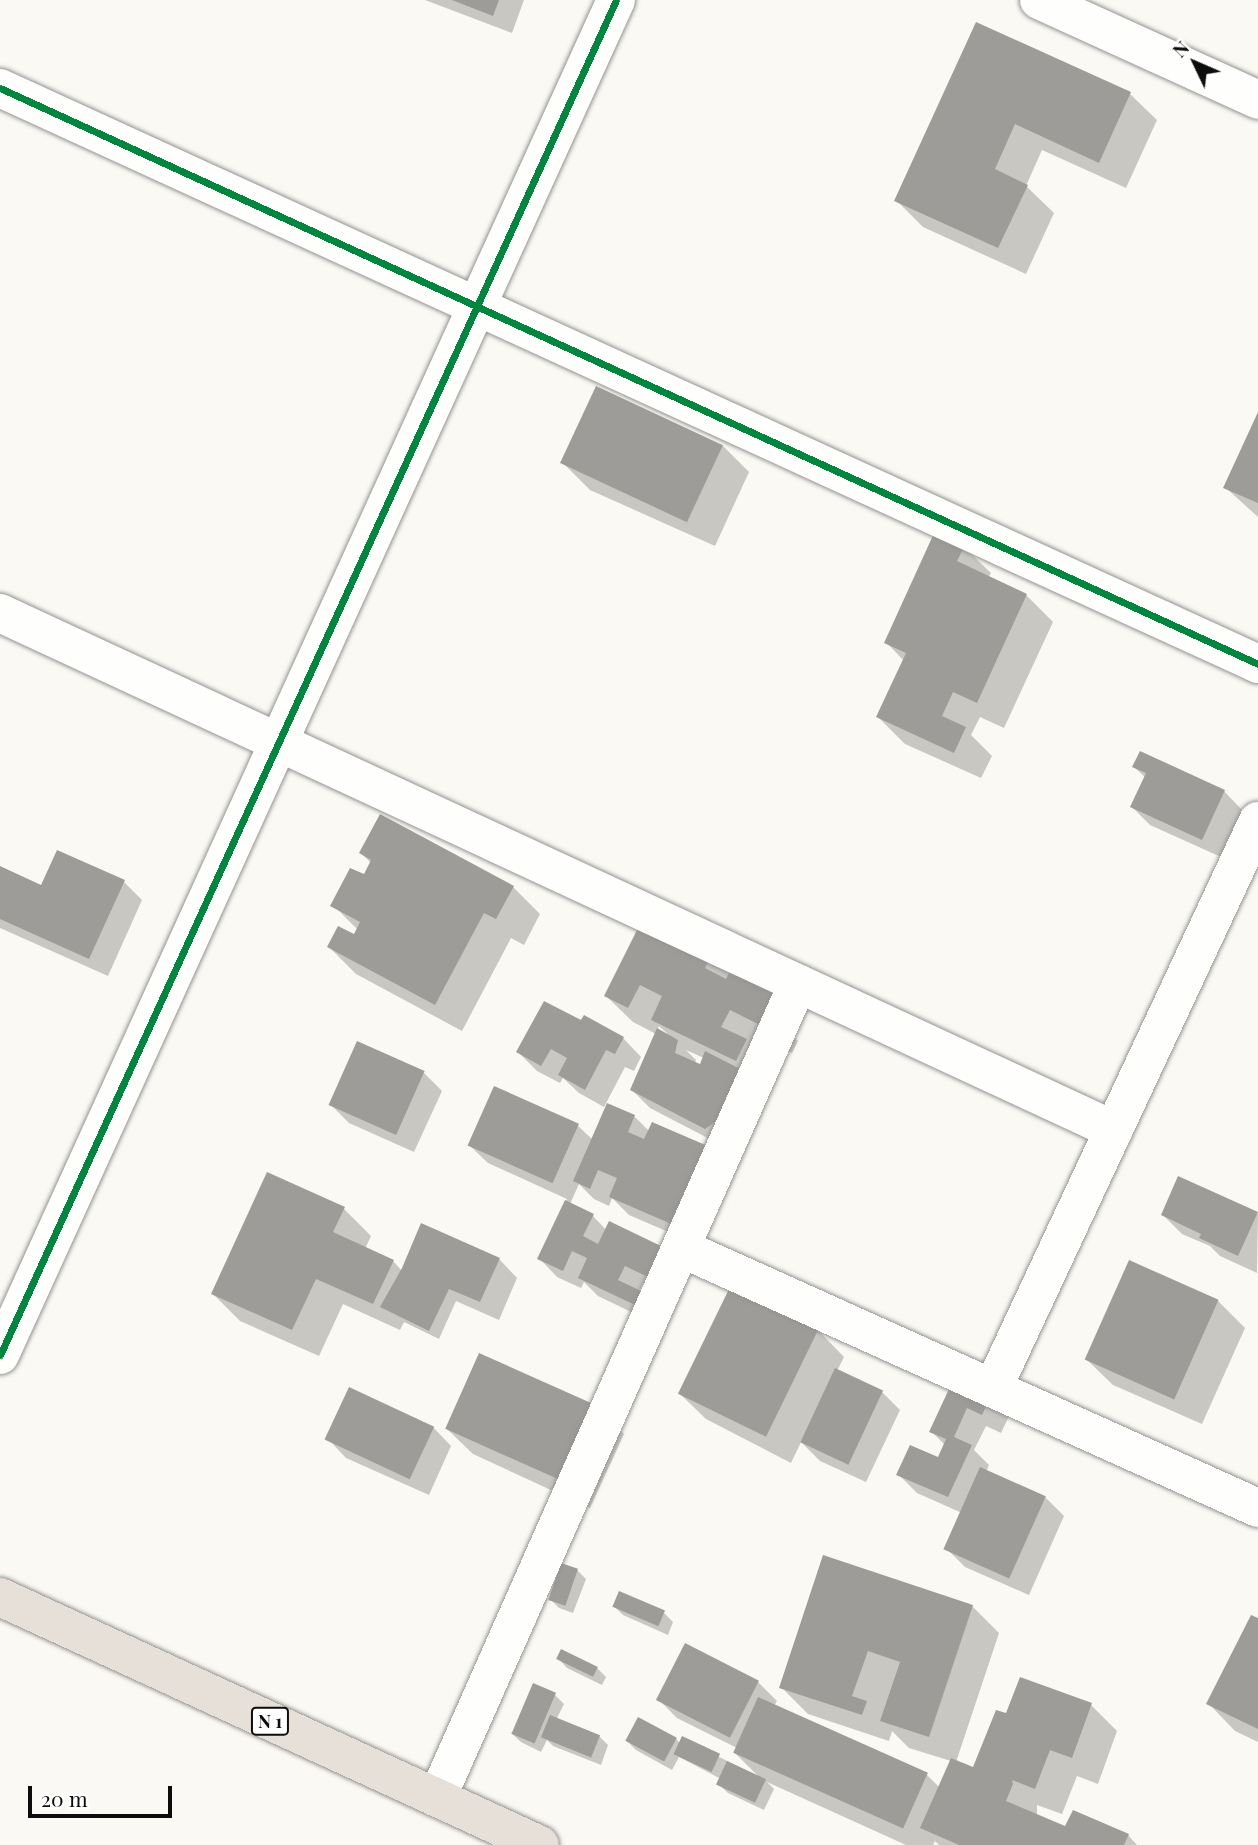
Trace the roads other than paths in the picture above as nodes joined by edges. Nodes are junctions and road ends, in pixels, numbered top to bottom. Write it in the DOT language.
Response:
graph roads {
  1 [pos="616,0"];
  2 [pos="1039,0"];
  3 [pos="0,88"];
  4 [pos="1258,100"];
  5 [pos="477,306"];
  6 [pos="0,613"];
  7 [pos="1258,664"];
  8 [pos="279,743"];
  9 [pos="1258,821"];
  10 [pos="797,983"];
  11 [pos="1114,1130"];
  12 [pos="681,1248"];
  13 [pos="0,1355"];
  14 [pos="993,1388"];
  15 [pos="1258,1508"];
  16 [pos="0,1597"];
  17 [pos="438,1798"];
  18 [pos="500,1837"];
  19 [pos="540,1845"];
  1 -- 5 [label="street"];
  2 -- 4 [label="street"];
  3 -- 5 [label="street"];
  5 -- 7 [label="street"];
  5 -- 8 [label="street"];
  6 -- 8 [label="street"];
  8 -- 10 [label="street"];
  8 -- 13 [label="street"];
  9 -- 11 [label="street"];
  10 -- 11 [label="street"];
  10 -- 12 [label="street"];
  11 -- 14 [label="street"];
  12 -- 14 [label="street"];
  12 -- 17 [label="street"];
  14 -- 15 [label="street"];
  16 -- 17 [label="highway, N 1"];
  17 -- 18 [label="highway, N 1"];
  18 -- 19 [label="highway, N 1"];
}
